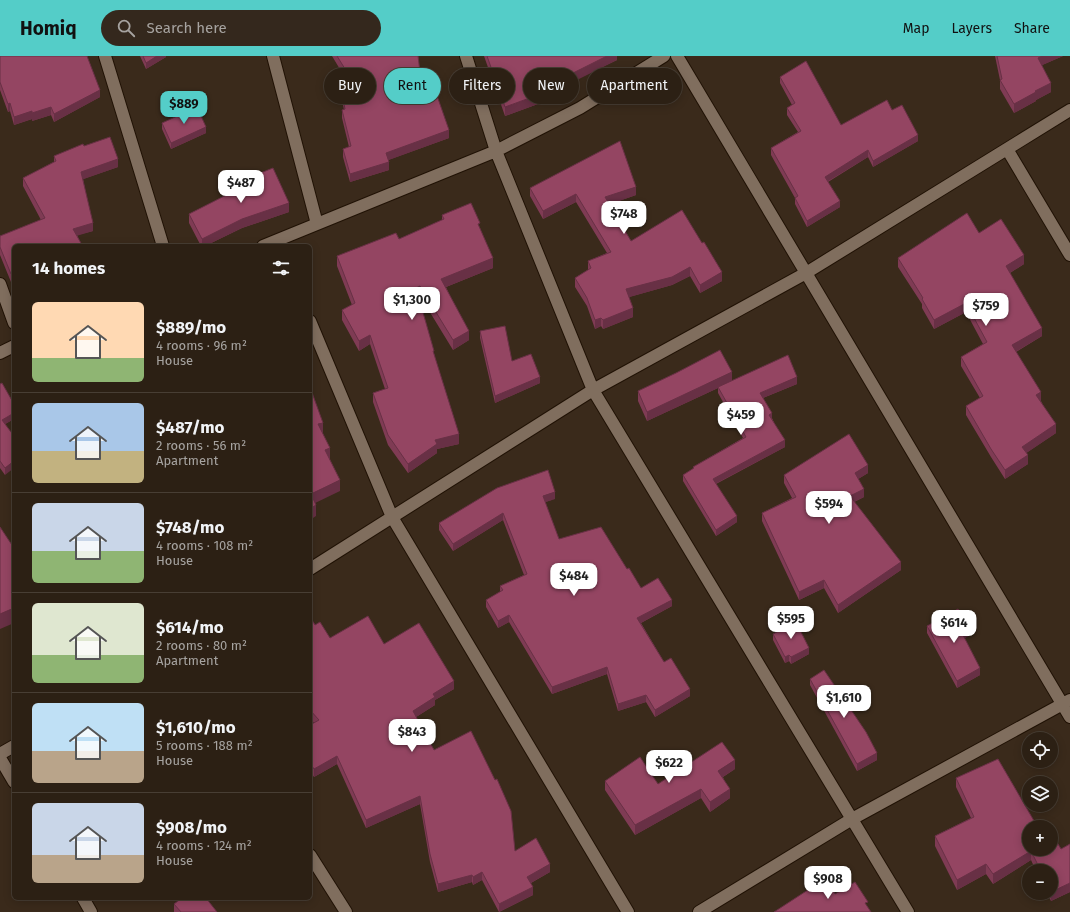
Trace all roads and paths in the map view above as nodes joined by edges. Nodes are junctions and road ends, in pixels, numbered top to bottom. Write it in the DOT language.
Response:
graph roads {
  1 [pos="105,56"];
  2 [pos="272,56"];
  3 [pos="466,56"];
  4 [pos="664,56"];
  5 [pos="677,56"];
  6 [pos="1070,110"];
  7 [pos="1007,149"];
  8 [pos="496,151"];
  9 [pos="317,224"];
  10 [pos="278,243"];
  11 [pos="162,244"];
  12 [pos="1070,255"];
  13 [pos="806,273"];
  14 [pos="0,284"];
  15 [pos="12,317"];
  16 [pos="312,326"];
  17 [pos="12,347"];
  18 [pos="0,353"];
  19 [pos="593,390"];
  20 [pos="392,517"];
  21 [pos="312,568"];
  22 [pos="1066,702"];
  23 [pos="1070,717"];
  24 [pos="12,747"];
  25 [pos="0,754"];
  26 [pos="0,758"];
  27 [pos="12,779"];
  28 [pos="852,819"];
  29 [pos="312,858"];
  30 [pos="84,900"];
  31 [pos="91,912"];
  32 [pos="346,912"];
  33 [pos="628,912"];
  34 [pos="699,912"];
  35 [pos="908,912"];
  1 -- 11 [label="street"];
  2 -- 9 [label="street"];
  3 -- 8 [label="street"];
  4 -- 8 [label="street"];
  5 -- 13 [label="street"];
  6 -- 7 [label="street"];
  7 -- 12 [label="street"];
  7 -- 13 [label="street"];
  8 -- 9 [label="street"];
  8 -- 19 [label="street"];
  9 -- 10 [label="street"];
  13 -- 19 [label="street"];
  13 -- 22 [label="street"];
  14 -- 15 [label="street"];
  16 -- 20 [label="street"];
  17 -- 18 [label="street"];
  19 -- 20 [label="street"];
  19 -- 28 [label="street"];
  20 -- 21 [label="street"];
  20 -- 33 [label="street"];
  22 -- 23 [label="street"];
  22 -- 28 [label="street"];
  24 -- 25 [label="street"];
  26 -- 27 [label="street"];
  28 -- 34 [label="street"];
  28 -- 35 [label="street"];
  29 -- 32 [label="street"];
  30 -- 31 [label="street"];
}
